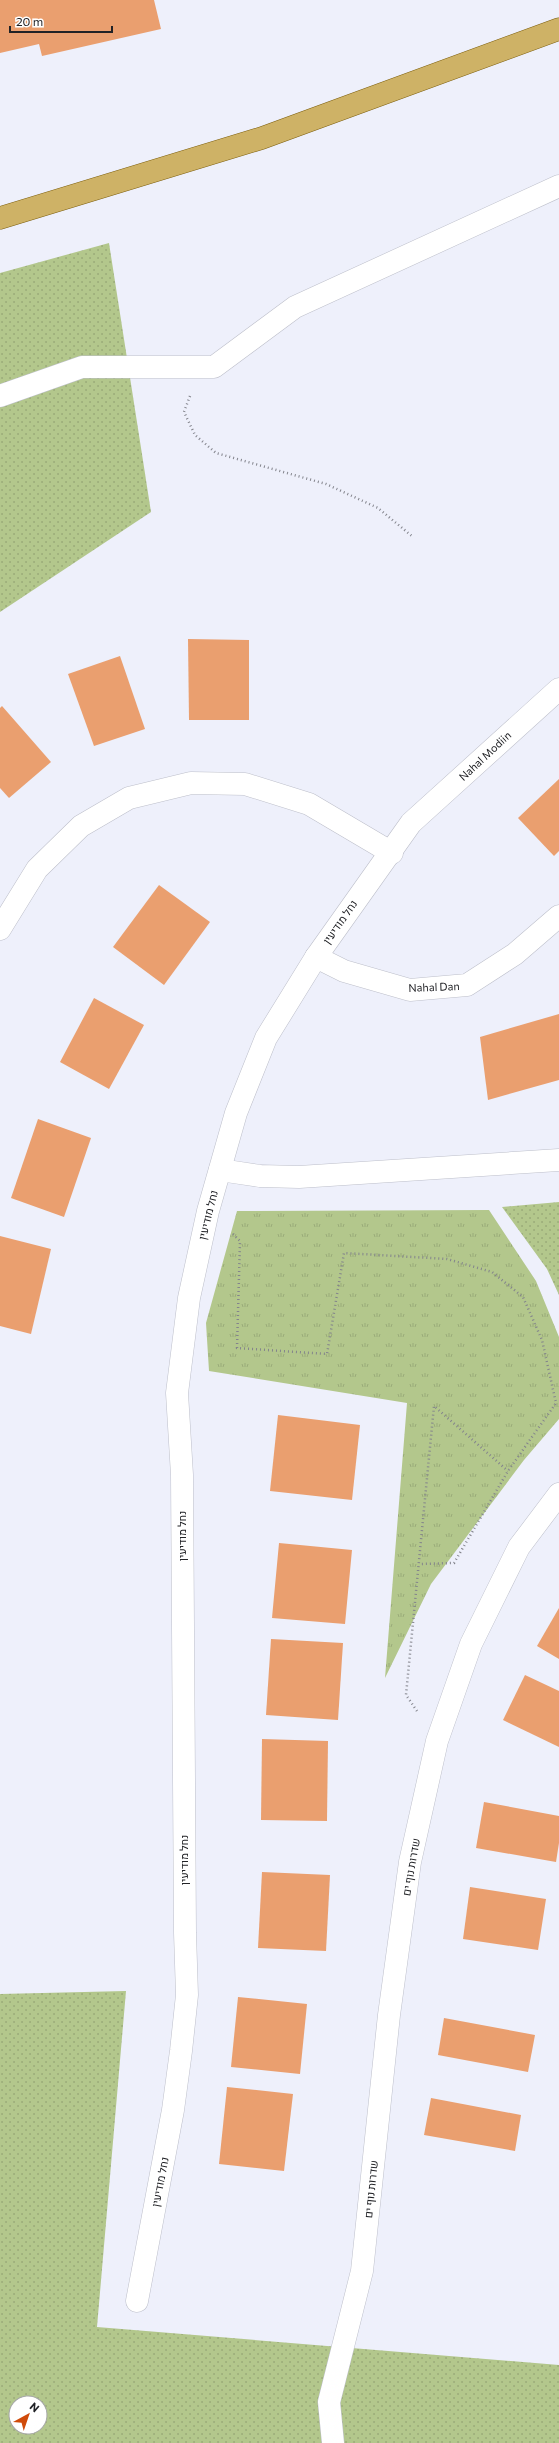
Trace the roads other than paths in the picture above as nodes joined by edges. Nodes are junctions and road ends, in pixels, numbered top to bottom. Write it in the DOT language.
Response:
graph roads {
  1 [pos="559,28"];
  2 [pos="559,186"];
  3 [pos="0,218"];
  4 [pos="0,396"];
  5 [pos="559,689"];
  6 [pos="411,823"];
  7 [pos="392,853"];
  8 [pos="559,916"];
  9 [pos="0,929"];
  10 [pos="316,957"];
  11 [pos="559,1160"];
  12 [pos="220,1170"];
  13 [pos="559,1494"];
  14 [pos="137,2302"];
  15 [pos="333,2443"];
  1 -- 3 [label="main road"];
  2 -- 4 [label="street"];
  5 -- 6 [label="street, Nahal Modiin"];
  6 -- 7 [label="street, נחל מודיעין"];
  7 -- 9 [label="street"];
  7 -- 10 [label="street, נחל מודיעין"];
  8 -- 10 [label="street, Nahal Dan"];
  10 -- 12 [label="street, נחל מודיעין"];
  11 -- 12 [label="street"];
  12 -- 14 [label="street, נחל מודיעין"];
  13 -- 15 [label="street, שדרות נוף ים"];
}
